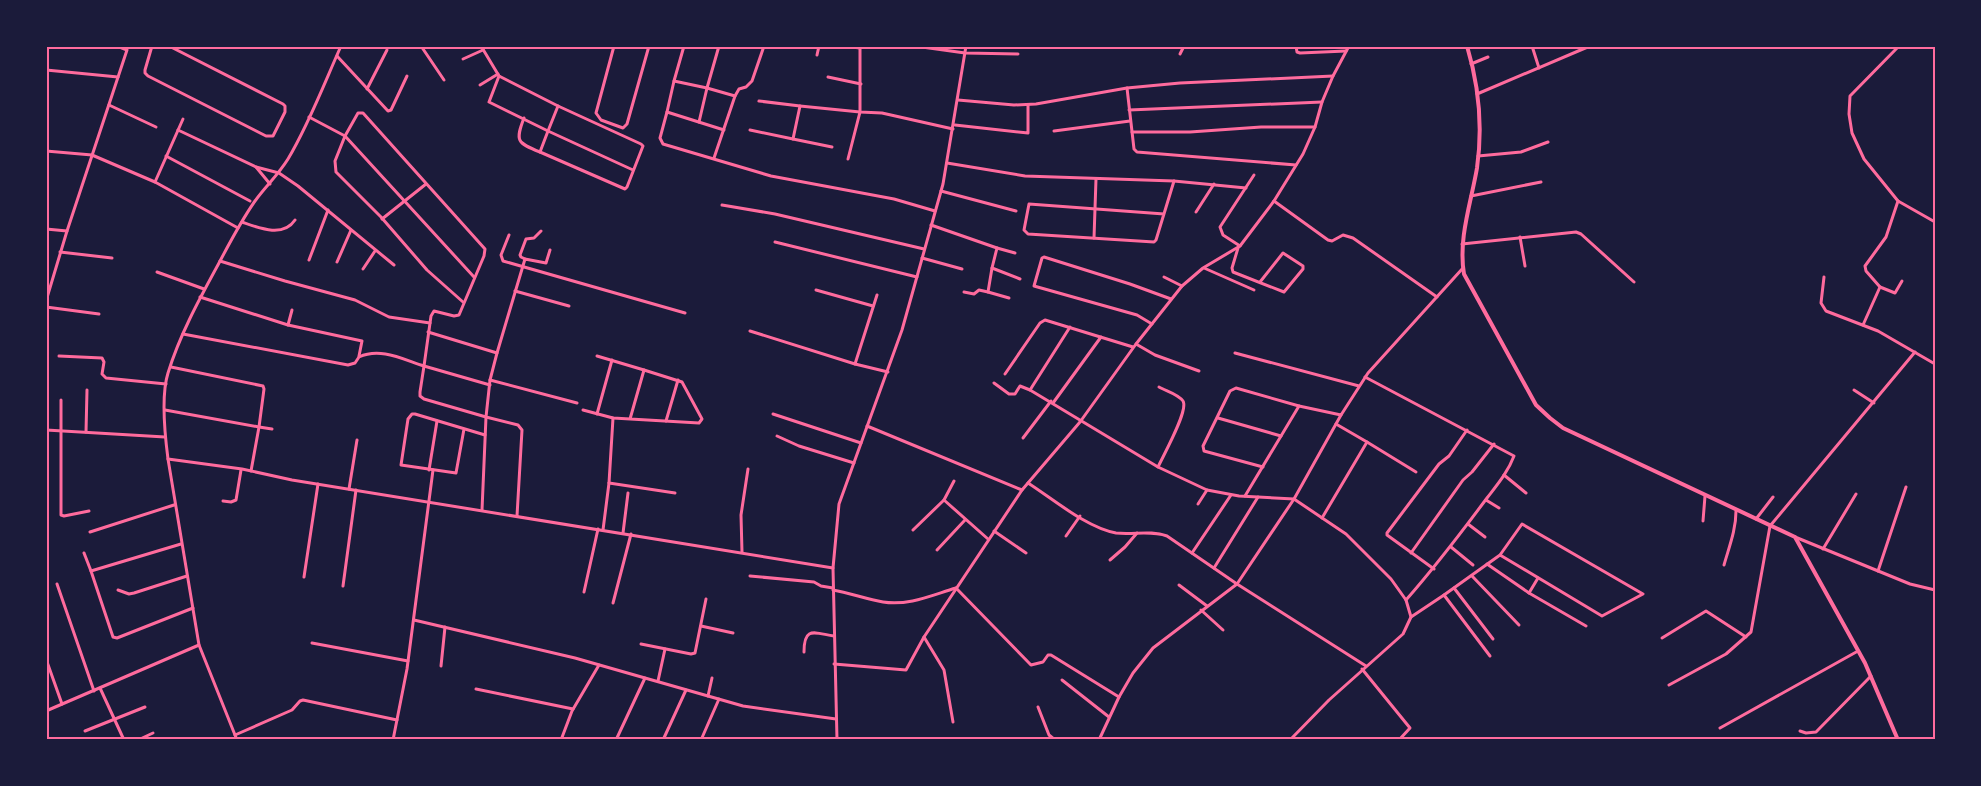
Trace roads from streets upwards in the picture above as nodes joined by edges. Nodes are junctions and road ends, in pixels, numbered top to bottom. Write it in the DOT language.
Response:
graph roads {
  1 [pos="117,46"];
  2 [pos="152,46"];
  3 [pos="169,46"];
  4 [pos="341,46"];
  5 [pos="421,46"];
  6 [pos="481,46"];
  7 [pos="614,46"];
  8 [pos="649,46"];
  9 [pos="684,46"];
  10 [pos="719,46"];
  11 [pos="818,46"];
  12 [pos="844,46"];
  13 [pos="966,46"];
  14 [pos="1184,46"];
  15 [pos="1296,46"];
  16 [pos="1349,46"];
  17 [pos="1467,46"];
  18 [pos="1532,46"];
  19 [pos="1590,46"];
  20 [pos="1900,46"];
  21 [pos="860,47"];
  22 [pos="922,47"];
  23 [pos="127,48"];
  24 [pos="763,49"];
  25 [pos="386,50"];
  26 [pos="483,50"];
  27 [pos="1346,51"];
  28 [pos="965,53"];
  29 [pos="1018,54"];
  30 [pos="1180,54"];
  31 [pos="817,55"];
  32 [pos="336,56"];
  33 [pos="1488,57"];
  34 [pos="463,60"];
  35 [pos="1471,64"];
  36 [pos="1539,68"];
  37 [pos="46,70"];
  38 [pos="499,75"];
  39 [pos="407,76"];
  40 [pos="1334,76"];
  41 [pos="118,77"];
  42 [pos="828,77"];
  43 [pos="444,80"];
  44 [pos="674,81"];
  45 [pos="861,84"];
  46 [pos="480,85"];
  47 [pos="707,88"];
  48 [pos="1127,88"];
  49 [pos="367,89"];
  50 [pos="1478,94"];
  51 [pos="735,96"];
  52 [pos="958,100"];
  53 [pos="759,101"];
  54 [pos="1322,102"];
  55 [pos="109,104"];
  56 [pos="1028,105"];
  57 [pos="558,106"];
  58 [pos="800,106"];
  59 [pos="1129,110"];
  60 [pos="668,112"];
  61 [pos="860,112"];
  62 [pos="309,117"];
  63 [pos="524,118"];
  64 [pos="183,119"];
  65 [pos="1130,121"];
  66 [pos="699,122"];
  67 [pos="156,127"];
  68 [pos="954,127"];
  69 [pos="1315,127"];
  70 [pos="178,130"];
  71 [pos="724,130"];
  72 [pos="750,130"];
  73 [pos="548,131"];
  74 [pos="1054,131"];
  75 [pos="1132,132"];
  76 [pos="345,136"];
  77 [pos="793,139"];
  78 [pos="1548,142"];
  79 [pos="832,147"];
  80 [pos="46,151"];
  81 [pos="540,152"];
  82 [pos="92,155"];
  83 [pos="166,156"];
  84 [pos="1478,156"];
  85 [pos="714,158"];
  86 [pos="848,159"];
  87 [pos="947,164"];
  88 [pos="1296,165"];
  89 [pos="256,167"];
  90 [pos="633,170"];
  91 [pos="279,173"];
  92 [pos="1254,175"];
  93 [pos="1096,178"];
  94 [pos="1174,181"];
  95 [pos="155,182"];
  96 [pos="1541,182"];
  97 [pos="270,184"];
  98 [pos="426,184"];
  99 [pos="1214,184"];
  100 [pos="1246,188"];
  101 [pos="941,191"];
  102 [pos="1471,196"];
  103 [pos="250,201"];
  104 [pos="1274,201"];
  105 [pos="1898,201"];
  106 [pos="404,202"];
  107 [pos="722,205"];
  108 [pos="1096,209"];
  109 [pos="328,210"];
  110 [pos="935,211"];
  111 [pos="1016,211"];
  112 [pos="1196,212"];
  113 [pos="1164,214"];
  114 [pos="382,219"];
  115 [pos="294,220"];
  116 [pos="242,222"];
  117 [pos="1935,222"];
  118 [pos="931,225"];
  119 [pos="238,228"];
  120 [pos="46,229"];
  121 [pos="351,230"];
  122 [pos="67,231"];
  123 [pos="540,231"];
  124 [pos="509,235"];
  125 [pos="1520,237"];
  126 [pos="1094,238"];
  127 [pos="775,242"];
  128 [pos="1462,244"];
  129 [pos="1239,246"];
  130 [pos="997,248"];
  131 [pos="924,249"];
  132 [pos="550,250"];
  133 [pos="375,251"];
  134 [pos="60,252"];
  135 [pos="1015,253"];
  136 [pos="112,258"];
  137 [pos="922,258"];
  138 [pos="526,259"];
  139 [pos="309,260"];
  140 [pos="220,261"];
  141 [pos="338,262"];
  142 [pos="394,265"];
  143 [pos="1525,266"];
  144 [pos="522,267"];
  145 [pos="992,268"];
  146 [pos="1203,268"];
  147 [pos="1463,268"];
  148 [pos="363,269"];
  149 [pos="962,269"];
  150 [pos="157,272"];
  151 [pos="474,277"];
  152 [pos="917,277"];
  153 [pos="1164,277"];
  154 [pos="1824,277"];
  155 [pos="1020,279"];
  156 [pos="1902,281"];
  157 [pos="1260,282"];
  158 [pos="1634,282"];
  159 [pos="1182,286"];
  160 [pos="1880,287"];
  161 [pos="204,289"];
  162 [pos="816,290"];
  163 [pos="1254,290"];
  164 [pos="515,291"];
  165 [pos="964,292"];
  166 [pos="988,292"];
  167 [pos="877,295"];
  168 [pos="200,297"];
  169 [pos="1437,297"];
  170 [pos="1008,298"];
  171 [pos="1171,299"];
  172 [pos="46,301"];
  173 [pos="464,302"];
  174 [pos="569,306"];
  175 [pos="873,306"];
  176 [pos="46,307"];
  177 [pos="292,310"];
  178 [pos="685,313"];
  179 [pos="99,314"];
  180 [pos="430,323"];
  181 [pos="1152,324"];
  182 [pos="288,325"];
  183 [pos="1863,325"];
  184 [pos="1070,327"];
  185 [pos="428,332"];
  186 [pos="750,332"];
  187 [pos="183,334"];
  188 [pos="1101,337"];
  189 [pos="1134,346"];
  190 [pos="497,352"];
  191 [pos="1915,352"];
  192 [pos="1235,354"];
  193 [pos="59,356"];
  194 [pos="359,356"];
  195 [pos="597,356"];
  196 [pos="612,360"];
  197 [pos="854,364"];
  198 [pos="1935,364"];
  199 [pos="424,366"];
  200 [pos="170,367"];
  201 [pos="644,370"];
  202 [pos="1199,371"];
  203 [pos="888,372"];
  204 [pos="1005,374"];
  205 [pos="1365,377"];
  206 [pos="490,380"];
  207 [pos="678,380"];
  208 [pos="994,383"];
  209 [pos="166,384"];
  210 [pos="490,385"];
  211 [pos="1359,386"];
  212 [pos="1159,387"];
  213 [pos="87,390"];
  214 [pos="1030,390"];
  215 [pos="1854,390"];
  216 [pos="61,400"];
  217 [pos="1052,402"];
  218 [pos="576,403"];
  219 [pos="1874,403"];
  220 [pos="1299,406"];
  221 [pos="166,410"];
  222 [pos="583,410"];
  223 [pos="597,414"];
  224 [pos="773,414"];
  225 [pos="1341,415"];
  226 [pos="486,417"];
  227 [pos="613,418"];
  228 [pos="1218,418"];
  229 [pos="46,419"];
  230 [pos="630,419"];
  231 [pos="1082,420"];
  232 [pos="437,421"];
  233 [pos="666,421"];
  234 [pos="46,423"];
  235 [pos="1336,424"];
  236 [pos="867,426"];
  237 [pos="259,427"];
  238 [pos="272,429"];
  239 [pos="464,429"];
  240 [pos="46,430"];
  241 [pos="1467,430"];
  242 [pos="61,431"];
  243 [pos="86,432"];
  244 [pos="485,435"];
  245 [pos="165,436"];
  246 [pos="777,436"];
  247 [pos="1281,436"];
  248 [pos="1023,438"];
  249 [pos="357,440"];
  250 [pos="1367,442"];
  251 [pos="861,443"];
  252 [pos="1494,444"];
  253 [pos="168,459"];
  254 [pos="854,463"];
  255 [pos="1158,467"];
  256 [pos="1263,467"];
  257 [pos="242,469"];
  258 [pos="748,469"];
  259 [pos="429,470"];
  260 [pos="434,470"];
  261 [pos="250,471"];
  262 [pos="1416,472"];
  263 [pos="1504,475"];
  264 [pos="954,480"];
  265 [pos="1028,482"];
  266 [pos="608,483"];
  267 [pos="318,484"];
  268 [pos="1906,487"];
  269 [pos="349,489"];
  270 [pos="356,490"];
  271 [pos="1022,490"];
  272 [pos="1207,490"];
  273 [pos="628,493"];
  274 [pos="675,493"];
  275 [pos="1526,493"];
  276 [pos="1231,494"];
  277 [pos="1856,494"];
  278 [pos="1245,496"];
  279 [pos="1705,496"];
  280 [pos="1773,497"];
  281 [pos="1258,498"];
  282 [pos="944,500"];
  283 [pos="1294,500"];
  284 [pos="1486,500"];
  285 [pos="223,501"];
  286 [pos="429,502"];
  287 [pos="1198,504"];
  288 [pos="174,505"];
  289 [pos="1498,508"];
  290 [pos="482,510"];
  291 [pos="89,511"];
  292 [pos="1736,511"];
  293 [pos="517,516"];
  294 [pos="1080,516"];
  295 [pos="1322,518"];
  296 [pos="1756,519"];
  297 [pos="965,520"];
  298 [pos="1703,521"];
  299 [pos="1468,524"];
  300 [pos="1770,526"];
  301 [pos="600,529"];
  302 [pos="913,530"];
  303 [pos="994,531"];
  304 [pos="90,532"];
  305 [pos="623,533"];
  306 [pos="1138,533"];
  307 [pos="631,534"];
  308 [pos="1066,536"];
  309 [pos="1485,537"];
  310 [pos="1794,537"];
  311 [pos="988,539"];
  312 [pos="181,544"];
  313 [pos="1451,547"];
  314 [pos="1823,548"];
  315 [pos="937,550"];
  316 [pos="742,552"];
  317 [pos="1026,552"];
  318 [pos="84,553"];
  319 [pos="1192,553"];
  320 [pos="1411,553"];
  321 [pos="1500,555"];
  322 [pos="1110,560"];
  323 [pos="1487,564"];
  324 [pos="1473,565"];
  325 [pos="1724,565"];
  326 [pos="833,568"];
  327 [pos="1214,568"];
  328 [pos="1434,569"];
  329 [pos="91,571"];
  330 [pos="1878,571"];
  331 [pos="187,576"];
  332 [pos="750,576"];
  333 [pos="1472,576"];
  334 [pos="304,577"];
  335 [pos="1538,578"];
  336 [pos="58,584"];
  337 [pos="1237,584"];
  338 [pos="1179,585"];
  339 [pos="343,586"];
  340 [pos="956,588"];
  341 [pos="1454,588"];
  342 [pos="833,589"];
  343 [pos="118,590"];
  344 [pos="1935,590"];
  345 [pos="584,592"];
  346 [pos="1529,593"];
  347 [pos="1444,595"];
  348 [pos="706,599"];
  349 [pos="1406,600"];
  350 [pos="613,602"];
  351 [pos="1207,606"];
  352 [pos="193,608"];
  353 [pos="1201,610"];
  354 [pos="1411,617"];
  355 [pos="414,620"];
  356 [pos="1519,625"];
  357 [pos="701,626"];
  358 [pos="1586,626"];
  359 [pos="445,627"];
  360 [pos="1223,630"];
  361 [pos="733,633"];
  362 [pos="834,636"];
  363 [pos="924,636"];
  364 [pos="1746,637"];
  365 [pos="1662,638"];
  366 [pos="1493,639"];
  367 [pos="312,643"];
  368 [pos="641,644"];
  369 [pos="199,645"];
  370 [pos="665,649"];
  371 [pos="1858,651"];
  372 [pos="804,652"];
  373 [pos="1490,656"];
  374 [pos="46,659"];
  375 [pos="408,661"];
  376 [pos="834,664"];
  377 [pos="599,665"];
  378 [pos="441,666"];
  379 [pos="1366,666"];
  380 [pos="1362,669"];
  381 [pos="1871,676"];
  382 [pos="645,678"];
  383 [pos="712,678"];
  384 [pos="1062,680"];
  385 [pos="658,682"];
  386 [pos="1669,685"];
  387 [pos="100,688"];
  388 [pos="476,689"];
  389 [pos="686,690"];
  390 [pos="94,691"];
  391 [pos="708,696"];
  392 [pos="1119,697"];
  393 [pos="719,699"];
  394 [pos="62,704"];
  395 [pos="145,707"];
  396 [pos="1038,707"];
  397 [pos="573,709"];
  398 [pos="46,712"];
  399 [pos="1109,716"];
  400 [pos="114,719"];
  401 [pos="836,719"];
  402 [pos="397,720"];
  403 [pos="953,722"];
  404 [pos="1720,728"];
  405 [pos="85,731"];
  406 [pos="1800,731"];
  407 [pos="153,733"];
  408 [pos="235,735"];
  409 [pos="124,740"];
  410 [pos="138,740"];
  411 [pos="237,740"];
  412 [pos="392,740"];
  413 [pos="561,740"];
  414 [pos="616,740"];
  415 [pos="663,740"];
  416 [pos="701,740"];
  417 [pos="838,740"];
  418 [pos="1055,740"];
  419 [pos="1099,740"];
  420 [pos="1290,740"];
  421 [pos="1399,740"];
  422 [pos="1898,740"];
  1 -- 23 [label="street"];
  2 -- 3 [label="street"];
  4 -- 32 [label="street"];
  5 -- 43 [label="street"];
  6 -- 26 [label="street"];
  7 -- 8 [label="street"];
  9 -- 44 [label="street"];
  10 -- 47 [label="street"];
  11 -- 31 [label="street"];
  12 -- 21 [label="street"];
  13 -- 28 [label="street"];
  14 -- 30 [label="street"];
  15 -- 27 [label="street"];
  16 -- 27 [label="street"];
  17 -- 35 [label="street"];
  18 -- 36 [label="street"];
  19 -- 36 [label="street"];
  20 -- 105 [label="street"];
  21 -- 45 [label="street"];
  22 -- 28 [label="street"];
  23 -- 41 [label="street"];
  24 -- 51 [label="street"];
  25 -- 49 [label="street"];
  26 -- 34 [label="street"];
  26 -- 38 [label="street"];
  27 -- 40 [label="street"];
  28 -- 29 [label="street"];
  28 -- 52 [label="street"];
  32 -- 49 [label="street"];
  32 -- 62 [label="street"];
  33 -- 35 [label="street"];
  35 -- 50 [label="street"];
  36 -- 50 [label="street"];
  37 -- 41 [label="street"];
  38 -- 46 [label="street"];
  38 -- 57 [label="street"];
  38 -- 63 [label="street"];
  39 -- 49 [label="street"];
  40 -- 48 [label="street"];
  40 -- 54 [label="street"];
  41 -- 55 [label="street"];
  42 -- 45 [label="street"];
  44 -- 47 [label="street"];
  44 -- 60 [label="street"];
  45 -- 61 [label="street"];
  47 -- 51 [label="street"];
  47 -- 66 [label="street"];
  48 -- 56 [label="street"];
  48 -- 59 [label="street"];
  50 -- 84 [label="street"];
  51 -- 71 [label="street"];
  52 -- 56 [label="street"];
  52 -- 68 [label="street"];
  53 -- 58 [label="street"];
  54 -- 59 [label="street"];
  54 -- 69 [label="street"];
  55 -- 67 [label="street"];
  55 -- 82 [label="street"];
  56 -- 68 [label="street"];
  57 -- 73 [label="street"];
  57 -- 90 [label="street"];
  58 -- 61 [label="street"];
  58 -- 77 [label="street"];
  59 -- 65 [label="street"];
  60 -- 66 [label="street"];
  60 -- 85 [label="street"];
  61 -- 68 [label="street"];
  61 -- 86 [label="street"];
  62 -- 76 [label="street"];
  62 -- 91 [label="street"];
  63 -- 73 [label="street"];
  63 -- 81 [label="street"];
  64 -- 70 [label="street"];
  65 -- 74 [label="street"];
  65 -- 75 [label="street"];
  66 -- 71 [label="street"];
  68 -- 87 [label="street"];
  69 -- 75 [label="street"];
  69 -- 88 [label="street"];
  70 -- 83 [label="street"];
  70 -- 89 [label="street"];
  71 -- 85 [label="street"];
  72 -- 77 [label="street"];
  73 -- 81 [label="street"];
  73 -- 90 [label="street"];
  75 -- 88 [label="street"];
  76 -- 98 [label="street"];
  76 -- 106 [label="street"];
  76 -- 114 [label="street"];
  77 -- 79 [label="street"];
  78 -- 84 [label="street"];
  80 -- 82 [label="street"];
  81 -- 90 [label="street"];
  82 -- 95 [label="street"];
  82 -- 122 [label="street"];
  83 -- 95 [label="street"];
  83 -- 103 [label="street"];
  84 -- 102 [label="street"];
  85 -- 110 [label="street"];
  87 -- 93 [label="street"];
  87 -- 101 [label="street"];
  88 -- 104 [label="street"];
  89 -- 91 [label="street"];
  89 -- 97 [label="street"];
  91 -- 97 [label="street"];
  91 -- 109 [label="street"];
  92 -- 100 [label="street"];
  93 -- 94 [label="street"];
  93 -- 108 [label="street"];
  94 -- 99 [label="street"];
  94 -- 113 [label="street"];
  95 -- 119 [label="street"];
  96 -- 102 [label="street"];
  97 -- 116 [label="street"];
  98 -- 106 [label="street"];
  98 -- 151 [label="street"];
  99 -- 100 [label="street"];
  99 -- 112 [label="street"];
  100 -- 129 [label="street"];
  101 -- 110 [label="street"];
  101 -- 111 [label="street"];
  102 -- 128 [label="street"];
  104 -- 129 [label="street"];
  104 -- 169 [label="street"];
  105 -- 117 [label="street"];
  105 -- 160 [label="street"];
  106 -- 114 [label="street"];
  106 -- 151 [label="street"];
  107 -- 131 [label="street"];
  108 -- 113 [label="street"];
  108 -- 126 [label="street"];
  108 -- 126 [label="street"];
  109 -- 121 [label="street"];
  109 -- 139 [label="street"];
  110 -- 118 [label="street"];
  113 -- 126 [label="street"];
  114 -- 173 [label="street"];
  115 -- 116 [label="street"];
  116 -- 119 [label="street"];
  118 -- 130 [label="street"];
  118 -- 131 [label="street"];
  119 -- 140 [label="street"];
  120 -- 122 [label="street"];
  121 -- 133 [label="street"];
  121 -- 141 [label="street"];
  122 -- 134 [label="street"];
  123 -- 138 [label="street"];
  124 -- 144 [label="street"];
  125 -- 128 [label="street"];
  125 -- 143 [label="street"];
  125 -- 158 [label="street"];
  127 -- 152 [label="street"];
  128 -- 147 [label="street"];
  129 -- 146 [label="street"];
  129 -- 157 [label="street"];
  130 -- 135 [label="street"];
  130 -- 145 [label="street"];
  131 -- 137 [label="street"];
  132 -- 138 [label="street"];
  133 -- 142 [label="street"];
  133 -- 148 [label="street"];
  134 -- 136 [label="street"];
  134 -- 172 [label="street"];
  137 -- 149 [label="street"];
  137 -- 152 [label="street"];
  138 -- 144 [label="street"];
  140 -- 161 [label="street"];
  140 -- 180 [label="street"];
  144 -- 164 [label="street"];
  144 -- 178 [label="street"];
  145 -- 155 [label="street"];
  145 -- 166 [label="street"];
  146 -- 159 [label="street"];
  146 -- 163 [label="street"];
  147 -- 169 [label="street"];
  147 -- 279 [label="street"];
  150 -- 161 [label="street"];
  151 -- 173 [label="street"];
  152 -- 203 [label="street"];
  153 -- 159 [label="street"];
  154 -- 183 [label="street"];
  156 -- 160 [label="street"];
  157 -- 157 [label="street"];
  159 -- 171 [label="street"];
  160 -- 183 [label="street"];
  161 -- 168 [label="street"];
  162 -- 175 [label="street"];
  164 -- 174 [label="street"];
  164 -- 190 [label="street"];
  165 -- 166 [label="street"];
  166 -- 170 [label="street"];
  167 -- 175 [label="street"];
  168 -- 182 [label="street"];
  168 -- 187 [label="street"];
  169 -- 205 [label="street"];
  171 -- 181 [label="street"];
  171 -- 181 [label="street"];
  173 -- 180 [label="street"];
  175 -- 197 [label="street"];
  176 -- 179 [label="street"];
  177 -- 182 [label="street"];
  180 -- 185 [label="street"];
  181 -- 189 [label="street"];
  182 -- 194 [label="street"];
  183 -- 191 [label="street"];
  184 -- 188 [label="street"];
  184 -- 204 [label="street"];
  184 -- 214 [label="street"];
  185 -- 190 [label="street"];
  185 -- 199 [label="street"];
  186 -- 197 [label="street"];
  187 -- 194 [label="street"];
  187 -- 200 [label="street"];
  188 -- 189 [label="street"];
  188 -- 217 [label="street"];
  189 -- 202 [label="street"];
  189 -- 231 [label="street"];
  190 -- 206 [label="street"];
  191 -- 198 [label="street"];
  191 -- 219 [label="street"];
  192 -- 211 [label="street"];
  193 -- 209 [label="street"];
  194 -- 199 [label="street"];
  195 -- 196 [label="street"];
  196 -- 201 [label="street"];
  196 -- 223 [label="street"];
  197 -- 203 [label="street"];
  199 -- 210 [label="street"];
  199 -- 226 [label="street"];
  200 -- 209 [label="street"];
  200 -- 237 [label="street"];
  201 -- 207 [label="street"];
  201 -- 230 [label="street"];
  203 -- 236 [label="street"];
  205 -- 211 [label="street"];
  205 -- 241 [label="street"];
  206 -- 210 [label="street"];
  206 -- 218 [label="street"];
  207 -- 233 [label="street"];
  207 -- 233 [label="street"];
  208 -- 214 [label="street"];
  209 -- 221 [label="street"];
  210 -- 226 [label="street"];
  211 -- 225 [label="street"];
  212 -- 255 [label="street"];
  213 -- 243 [label="street"];
  214 -- 217 [label="street"];
  215 -- 219 [label="street"];
  216 -- 242 [label="street"];
  217 -- 231 [label="street"];
  217 -- 248 [label="street"];
  219 -- 300 [label="street"];
  220 -- 225 [label="street"];
  220 -- 228 [label="street"];
  220 -- 247 [label="street"];
  221 -- 237 [label="street"];
  221 -- 245 [label="street"];
  222 -- 223 [label="street"];
  223 -- 227 [label="street"];
  224 -- 251 [label="street"];
  225 -- 235 [label="street"];
  226 -- 244 [label="street"];
  226 -- 293 [label="street"];
  227 -- 230 [label="street"];
  227 -- 266 [label="street"];
  228 -- 247 [label="street"];
  228 -- 256 [label="street"];
  229 -- 234 [label="street"];
  230 -- 233 [label="street"];
  231 -- 255 [label="street"];
  231 -- 265 [label="street"];
  232 -- 239 [label="street"];
  232 -- 259 [label="street"];
  232 -- 259 [label="street"];
  235 -- 250 [label="street"];
  235 -- 283 [label="street"];
  236 -- 251 [label="street"];
  236 -- 271 [label="street"];
  237 -- 238 [label="street"];
  237 -- 261 [label="street"];
  239 -- 244 [label="street"];
  239 -- 260 [label="street"];
  240 -- 242 [label="street"];
  241 -- 252 [label="street"];
  241 -- 320 [label="street"];
  242 -- 243 [label="street"];
  242 -- 291 [label="street"];
  243 -- 245 [label="street"];
  244 -- 290 [label="street"];
  245 -- 253 [label="street"];
  246 -- 254 [label="street"];
  247 -- 256 [label="street"];
  249 -- 269 [label="street"];
  250 -- 262 [label="street"];
  250 -- 295 [label="street"];
  251 -- 254 [label="street"];
  252 -- 263 [label="street"];
  252 -- 320 [label="street"];
  253 -- 257 [label="street"];
  253 -- 288 [label="street"];
  254 -- 326 [label="street"];
  255 -- 272 [label="street"];
  256 -- 278 [label="street"];
  257 -- 261 [label="street"];
  257 -- 285 [label="street"];
  258 -- 316 [label="street"];
  259 -- 260 [label="street"];
  260 -- 286 [label="street"];
  261 -- 267 [label="street"];
  263 -- 275 [label="street"];
  263 -- 284 [label="street"];
  264 -- 282 [label="street"];
  265 -- 271 [label="street"];
  265 -- 294 [label="street"];
  266 -- 274 [label="street"];
  266 -- 301 [label="street"];
  267 -- 269 [label="street"];
  267 -- 334 [label="street"];
  268 -- 330 [label="street"];
  269 -- 270 [label="street"];
  270 -- 286 [label="street"];
  270 -- 339 [label="street"];
  271 -- 303 [label="street"];
  272 -- 276 [label="street"];
  272 -- 287 [label="street"];
  273 -- 305 [label="street"];
  276 -- 278 [label="street"];
  276 -- 319 [label="street"];
  277 -- 314 [label="street"];
  278 -- 281 [label="street"];
  279 -- 292 [label="street"];
  279 -- 298 [label="street"];
  280 -- 296 [label="street"];
  281 -- 283 [label="street"];
  281 -- 327 [label="street"];
  282 -- 297 [label="street"];
  282 -- 302 [label="street"];
  283 -- 295 [label="street"];
  283 -- 337 [label="street"];
  284 -- 289 [label="street"];
  284 -- 299 [label="street"];
  286 -- 290 [label="street"];
  286 -- 355 [label="street"];
  288 -- 304 [label="street"];
  288 -- 312 [label="street"];
  290 -- 293 [label="street"];
  292 -- 296 [label="street"];
  292 -- 325 [label="street"];
  293 -- 301 [label="street"];
  294 -- 306 [label="street"];
  294 -- 308 [label="street"];
  295 -- 349 [label="street"];
  296 -- 300 [label="street"];
  297 -- 311 [label="street"];
  297 -- 315 [label="street"];
  299 -- 309 [label="street"];
  299 -- 313 [label="street"];
  300 -- 310 [label="street"];
  300 -- 364 [label="street"];
  301 -- 305 [label="street"];
  301 -- 345 [label="street"];
  303 -- 311 [label="street"];
  303 -- 317 [label="street"];
  305 -- 307 [label="street"];
  306 -- 319 [label="street"];
  306 -- 322 [label="street"];
  307 -- 316 [label="street"];
  307 -- 350 [label="street"];
  310 -- 314 [label="street"];
  310 -- 371 [label="street"];
  311 -- 340 [label="street"];
  312 -- 329 [label="street"];
  312 -- 331 [label="street"];
  313 -- 324 [label="street"];
  313 -- 328 [label="street"];
  314 -- 330 [label="street"];
  316 -- 326 [label="street"];
  318 -- 329 [label="street"];
  319 -- 327 [label="street"];
  320 -- 328 [label="street"];
  321 -- 323 [label="street"];
  321 -- 335 [label="street"];
  321 -- 335 [label="street"];
  323 -- 333 [label="street"];
  323 -- 346 [label="street"];
  326 -- 342 [label="street"];
  327 -- 337 [label="street"];
  328 -- 349 [label="street"];
  329 -- 352 [label="street"];
  330 -- 344 [label="street"];
  331 -- 343 [label="street"];
  331 -- 352 [label="street"];
  332 -- 342 [label="street"];
  333 -- 341 [label="street"];
  333 -- 356 [label="street"];
  335 -- 346 [label="street"];
  336 -- 390 [label="street"];
  337 -- 351 [label="street"];
  337 -- 379 [label="street"];
  338 -- 351 [label="street"];
  340 -- 342 [label="street"];
  340 -- 363 [label="street"];
  340 -- 392 [label="street"];
  341 -- 347 [label="street"];
  341 -- 366 [label="street"];
  342 -- 362 [label="street"];
  346 -- 358 [label="street"];
  347 -- 354 [label="street"];
  347 -- 373 [label="street"];
  348 -- 357 [label="street"];
  349 -- 354 [label="street"];
  351 -- 353 [label="street"];
  352 -- 369 [label="street"];
  353 -- 360 [label="street"];
  353 -- 392 [label="street"];
  354 -- 379 [label="street"];
  355 -- 359 [label="street"];
  355 -- 375 [label="street"];
  357 -- 361 [label="street"];
  357 -- 370 [label="street"];
  359 -- 377 [label="street"];
  359 -- 378 [label="street"];
  362 -- 372 [label="street"];
  362 -- 376 [label="street"];
  363 -- 376 [label="street"];
  363 -- 403 [label="street"];
  364 -- 365 [label="street"];
  364 -- 386 [label="street"];
  367 -- 375 [label="street"];
  368 -- 370 [label="street"];
  369 -- 387 [label="street"];
  369 -- 408 [label="street"];
  370 -- 385 [label="street"];
  371 -- 381 [label="street"];
  371 -- 404 [label="street"];
  374 -- 394 [label="street"];
  375 -- 402 [label="street"];
  376 -- 401 [label="street"];
  377 -- 382 [label="street"];
  377 -- 397 [label="street"];
  379 -- 380 [label="street"];
  380 -- 420 [label="street"];
  380 -- 421 [label="street"];
  381 -- 406 [label="street"];
  381 -- 422 [label="street"];
  382 -- 385 [label="street"];
  382 -- 414 [label="street"];
  383 -- 391 [label="street"];
  384 -- 399 [label="street"];
  385 -- 389 [label="street"];
  387 -- 390 [label="street"];
  387 -- 400 [label="street"];
  388 -- 397 [label="street"];
  389 -- 391 [label="street"];
  389 -- 415 [label="street"];
  390 -- 394 [label="street"];
  391 -- 393 [label="street"];
  392 -- 399 [label="street"];
  393 -- 401 [label="street"];
  393 -- 416 [label="street"];
  394 -- 398 [label="street"];
  395 -- 400 [label="street"];
  396 -- 418 [label="street"];
  397 -- 413 [label="street"];
  399 -- 419 [label="street"];
  400 -- 405 [label="street"];
  400 -- 409 [label="street"];
  401 -- 417 [label="street"];
  402 -- 408 [label="street"];
  402 -- 412 [label="street"];
  407 -- 410 [label="street"];
  408 -- 411 [label="street"];
}
